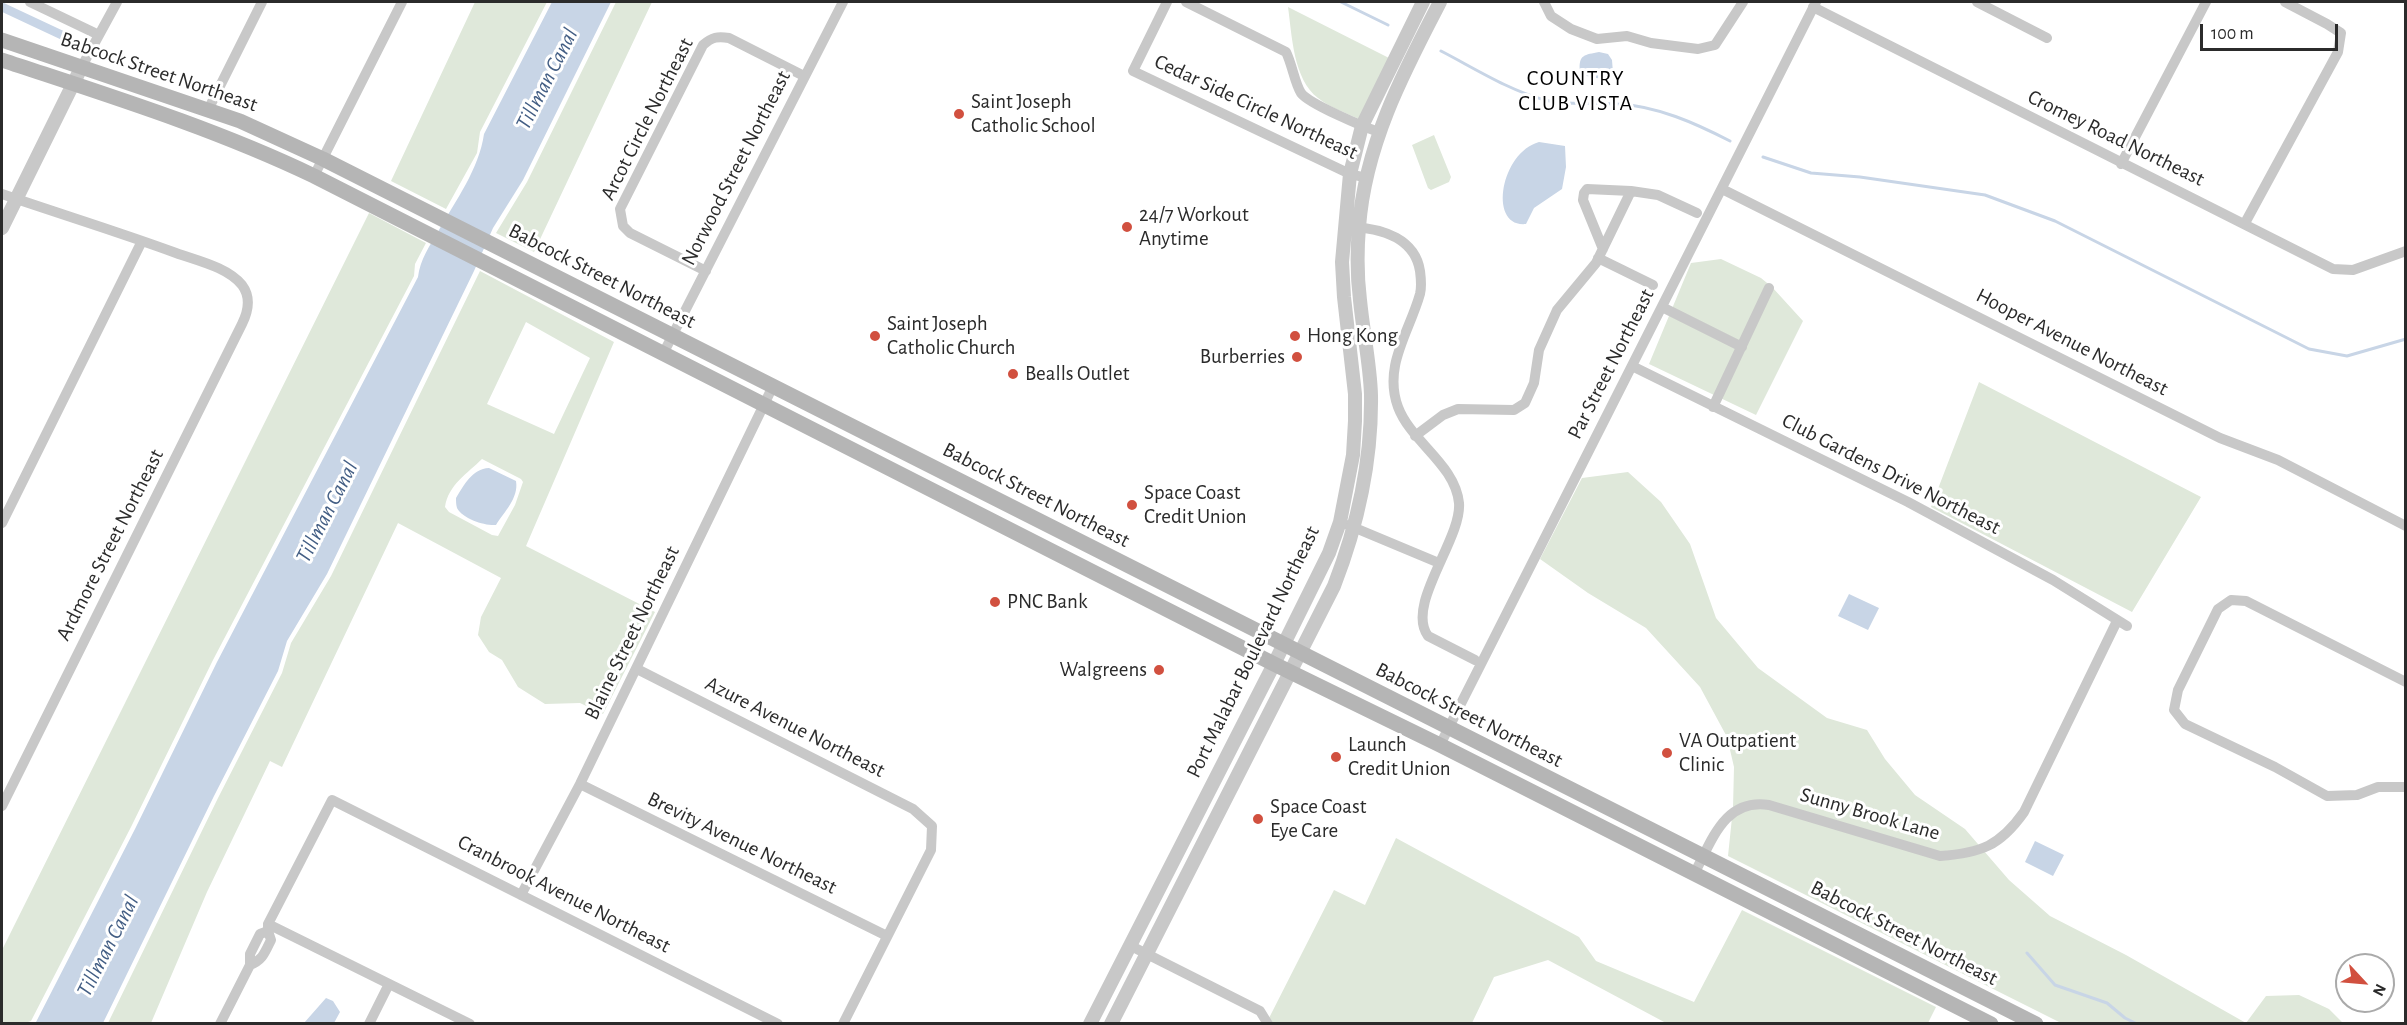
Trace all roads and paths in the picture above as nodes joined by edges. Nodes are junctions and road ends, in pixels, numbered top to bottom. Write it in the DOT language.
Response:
graph roads {
  1 [pos="30,2"];
  2 [pos="117,2"];
  3 [pos="262,2"];
  4 [pos="402,2"];
  5 [pos="843,2"];
  6 [pos="1167,2"];
  7 [pos="1186,2"];
  8 [pos="1423,2"];
  9 [pos="1440,2"];
  10 [pos="1544,2"];
  11 [pos="1743,2"];
  12 [pos="1977,2"];
  13 [pos="2206,2"];
  14 [pos="2285,2"];
  15 [pos="1815,4"];
  16 [pos="99,35"];
  17 [pos="2047,38"];
  18 [pos="2,40"];
  19 [pos="2,60"];
  20 [pos="81,68"];
  21 [pos="804,76"];
  22 [pos="74,84"];
  23 [pos="208,110"];
  24 [pos="1362,126"];
  25 [pos="1379,132"];
  26 [pos="323,159"];
  27 [pos="2121,164"];
  28 [pos="1350,174"];
  29 [pos="314,176"];
  30 [pos="1367,178"];
  31 [pos="1722,189"];
  32 [pos="1631,191"];
  33 [pos="2,194"];
  34 [pos="16,199"];
  35 [pos="1697,213"];
  36 [pos="2245,223"];
  37 [pos="1344,226"];
  38 [pos="2,228"];
  39 [pos="1359,228"];
  40 [pos="142,241"];
  41 [pos="2406,251"];
  42 [pos="1601,253"];
  43 [pos="706,271"];
  44 [pos="552,274"];
  45 [pos="1653,285"];
  46 [pos="1769,288"];
  47 [pos="543,291"];
  48 [pos="1662,307"];
  49 [pos="672,335"];
  50 [pos="1742,347"];
  51 [pos="664,352"];
  52 [pos="1632,366"];
  53 [pos="773,386"];
  54 [pos="765,403"];
  55 [pos="1713,407"];
  56 [pos="1415,436"];
  57 [pos="1340,522"];
  58 [pos="2,523"];
  59 [pos="2406,526"];
  60 [pos="1355,527"];
  61 [pos="1439,563"];
  62 [pos="2122,623"];
  63 [pos="1284,645"];
  64 [pos="1300,653"];
  65 [pos="1474,660"];
  66 [pos="1274,664"];
  67 [pos="637,669"];
  68 [pos="1291,672"];
  69 [pos="2406,682"];
  70 [pos="1448,728"];
  71 [pos="1440,745"];
  72 [pos="580,784"];
  73 [pos="2406,787"];
  74 [pos="2,806"];
  75 [pos="1704,855"];
  76 [pos="1694,874"];
  77 [pos="521,895"];
  78 [pos="268,928"];
  79 [pos="887,936"];
  80 [pos="1130,945"];
  81 [pos="1146,954"];
  82 [pos="1900,954"];
  83 [pos="1891,973"];
  84 [pos="389,984"];
  85 [pos="220,1023"];
  86 [pos="369,1023"];
  87 [pos="470,1023"];
  88 [pos="778,1023"];
  89 [pos="843,1023"];
  90 [pos="1090,1023"];
  91 [pos="1111,1023"];
  92 [pos="1268,1023"];
  93 [pos="1991,1023"];
  94 [pos="2036,1023"];
  1 -- 16 [label="street"];
  2 -- 16 [label="street"];
  3 -- 23 [label="street"];
  4 -- 26 [label="street"];
  5 -- 21 [label="street, Norwood Street Northeast"];
  6 -- 28 [label="street, Cedar Side Circle Northeast"];
  7 -- 24 [label="street, Cedar Side Circle Northeast"];
  8 -- 24 [label="street, Port Malabar Boulevard Northeast"];
  9 -- 25 [label="street, Port Malabar Boulevard Northeast"];
  10 -- 11 [label="street"];
  12 -- 17 [label="street"];
  13 -- 27 [label="street"];
  14 -- 36 [label="street"];
  15 -- 27 [label="street, Cromey Road Northeast"];
  15 -- 31 [label="street, Par Street Northeast"];
  16 -- 20 [label="street"];
  18 -- 20 [label="main road, Babcock Street Northeast"];
  19 -- 22 [label="main road, Babcock Street Northeast"];
  20 -- 22 [label="street"];
  20 -- 23 [label="main road, Babcock Street Northeast"];
  21 -- 43 [label="street, Norwood Street Northeast"];
  21 -- 43 [label="street, Arcot Circle Northeast"];
  22 -- 29 [label="main road, Babcock Street Northeast"];
  22 -- 34 [label="street"];
  23 -- 26 [label="main road, Babcock Street Northeast"];
  24 -- 25 [label="street, Cedar Side Circle Northeast"];
  24 -- 28 [label="street, Port Malabar Boulevard Northeast"];
  25 -- 30 [label="street, Port Malabar Boulevard Northeast"];
  26 -- 29 [label="street"];
  26 -- 44 [label="main road, Babcock Street Northeast"];
  27 -- 36 [label="street, Cromey Road Northeast"];
  28 -- 30 [label="street, Cedar Side Circle Northeast"];
  28 -- 37 [label="street, Port Malabar Boulevard Northeast"];
  29 -- 47 [label="main road, Babcock Street Northeast"];
  30 -- 39 [label="street, Port Malabar Boulevard Northeast"];
  31 -- 48 [label="street, Par Street Northeast"];
  31 -- 59 [label="street, Hooper Avenue Northeast"];
  32 -- 35 [label="street"];
  32 -- 42 [label="street"];
  32 -- 42 [label="street"];
  33 -- 34 [label="street"];
  34 -- 38 [label="street"];
  34 -- 40 [label="street"];
  36 -- 41 [label="street, Cromey Road Northeast"];
  37 -- 39 [label="street"];
  37 -- 57 [label="street, Port Malabar Boulevard Northeast"];
  39 -- 56 [label="street"];
  39 -- 60 [label="street, Port Malabar Boulevard Northeast"];
  40 -- 58 [label="street"];
  40 -- 74 [label="street, Ardmore Street Northeast"];
  42 -- 45 [label="street"];
  42 -- 56 [label="street"];
  43 -- 49 [label="street, Norwood Street Northeast"];
  44 -- 47 [label="main road"];
  44 -- 49 [label="main road, Babcock Street Northeast"];
  46 -- 50 [label="street"];
  47 -- 51 [label="main road, Babcock Street Northeast"];
  48 -- 50 [label="street"];
  48 -- 52 [label="street, Par Street Northeast"];
  49 -- 51 [label="street, Norwood Street Northeast"];
  49 -- 53 [label="main road, Babcock Street Northeast"];
  50 -- 55 [label="street"];
  51 -- 54 [label="main road, Babcock Street Northeast"];
  52 -- 55 [label="street, Club Gardens Drive Northeast"];
  52 -- 70 [label="street, Par Street Northeast"];
  53 -- 54 [label="street, Blaine Street Northeast"];
  53 -- 63 [label="main road, Babcock Street Northeast"];
  54 -- 66 [label="main road, Babcock Street Northeast"];
  54 -- 67 [label="street, Blaine Street Northeast"];
  55 -- 62 [label="street, Club Gardens Drive Northeast"];
  56 -- 61 [label="street"];
  57 -- 60 [label="street"];
  57 -- 63 [label="street, Port Malabar Boulevard Northeast"];
  60 -- 61 [label="street"];
  60 -- 64 [label="street, Port Malabar Boulevard Northeast"];
  61 -- 65 [label="street"];
  62 -- 75 [label="street, Sunny Brook Lane"];
  63 -- 64 [label="main road, Babcock Street Northeast"];
  63 -- 66 [label="street, Port Malabar Boulevard Northeast"];
  64 -- 68 [label="street, Port Malabar Boulevard Northeast"];
  64 -- 70 [label="main road, Babcock Street Northeast"];
  66 -- 68 [label="main road, Babcock Street Northeast"];
  66 -- 80 [label="street, Port Malabar Boulevard Northeast"];
  67 -- 72 [label="street, Blaine Street Northeast"];
  67 -- 79 [label="street, Azure Avenue Northeast"];
  68 -- 71 [label="main road, Babcock Street Northeast"];
  68 -- 81 [label="street, Port Malabar Boulevard Northeast"];
  69 -- 73 [label="street"];
  70 -- 71 [label="street, Par Street Northeast"];
  70 -- 75 [label="main road, Babcock Street Northeast"];
  71 -- 76 [label="main road, Babcock Street Northeast"];
  72 -- 77 [label="street, Blaine Street Northeast"];
  72 -- 79 [label="street, Brevity Avenue Northeast"];
  75 -- 76 [label="street, Sunny Brook Lane"];
  75 -- 82 [label="main road, Babcock Street Northeast"];
  76 -- 83 [label="main road, Babcock Street Northeast"];
  77 -- 78 [label="street, Cranbrook Avenue Northeast"];
  77 -- 88 [label="street, Cranbrook Avenue Northeast"];
  78 -- 84 [label="street"];
  78 -- 85 [label="street"];
  79 -- 89 [label="street"];
  80 -- 81 [label="street"];
  80 -- 90 [label="street, Port Malabar Boulevard Northeast"];
  81 -- 91 [label="street, Port Malabar Boulevard Northeast"];
  81 -- 92 [label="street"];
  82 -- 83 [label="main road"];
  82 -- 94 [label="main road, Babcock Street Northeast"];
  83 -- 93 [label="main road, Babcock Street Northeast"];
  84 -- 86 [label="street"];
  84 -- 87 [label="street"];
}
